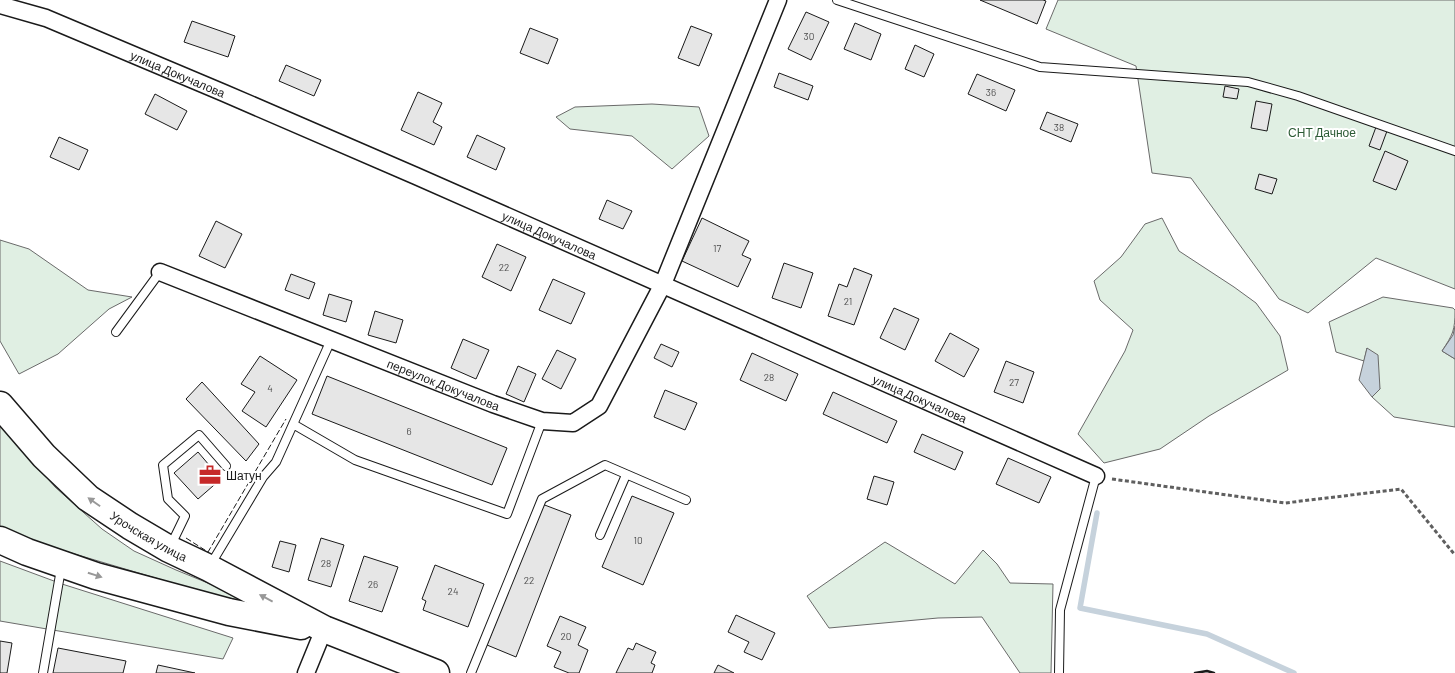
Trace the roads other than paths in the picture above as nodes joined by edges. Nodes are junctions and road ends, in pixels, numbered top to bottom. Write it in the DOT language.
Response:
graph roads {
  1 [pos="778,0"];
  2 [pos="837,0"];
  3 [pos="0,5"];
  4 [pos="1455,151"];
  5 [pos="160,272"];
  6 [pos="663,284"];
  7 [pos="116,332"];
  8 [pos="331,340"];
  9 [pos="0,405"];
  10 [pos="542,421"];
  11 [pos="292,424"];
  12 [pos="226,466"];
  13 [pos="626,475"];
  14 [pos="1096,476"];
  15 [pos="686,500"];
  16 [pos="600,535"];
  17 [pos="0,540"];
  18 [pos="169,549"];
  19 [pos="62,564"];
  20 [pos="209,568"];
  21 [pos="324,629"];
  22 [pos="43,673"];
  23 [pos="306,673"];
  24 [pos="436,673"];
  25 [pos="471,673"];
  26 [pos="1059,673"];
  1 -- 6 [label="street, переулок Докучалова"];
  2 -- 4 [label="lane"];
  3 -- 6 [label="street, улица Докучалова"];
  5 -- 7 [label="lane"];
  5 -- 8 [label="street, переулок Докучалова"];
  6 -- 10 [label="street, переулок Докучалова"];
  6 -- 14 [label="street, улица Докучалова"];
  8 -- 10 [label="street, переулок Докучалова"];
  8 -- 11 [label="lane"];
  18 -- 9 [label="main road, Урочская улица, one-way"];
  10 -- 11 [label="lane"];
  11 -- 20 [label="lane"];
  12 -- 18 [label="lane"];
  13 -- 15 [label="lane"];
  13 -- 16 [label="lane"];
  13 -- 25 [label="lane"];
  14 -- 26 [label="lane"];
  17 -- 19 [label="main road, Урочская улица"];
  18 -- 20 [label="main road, Урочская улица"];
  19 -- 21 [label="main road, Урочская улица, one-way"];
  19 -- 22 [label="lane"];
  21 -- 20 [label="main road, Урочская улица, one-way"];
  21 -- 23 [label="street"];
  21 -- 24 [label="main road, Урочская улица"];
}
